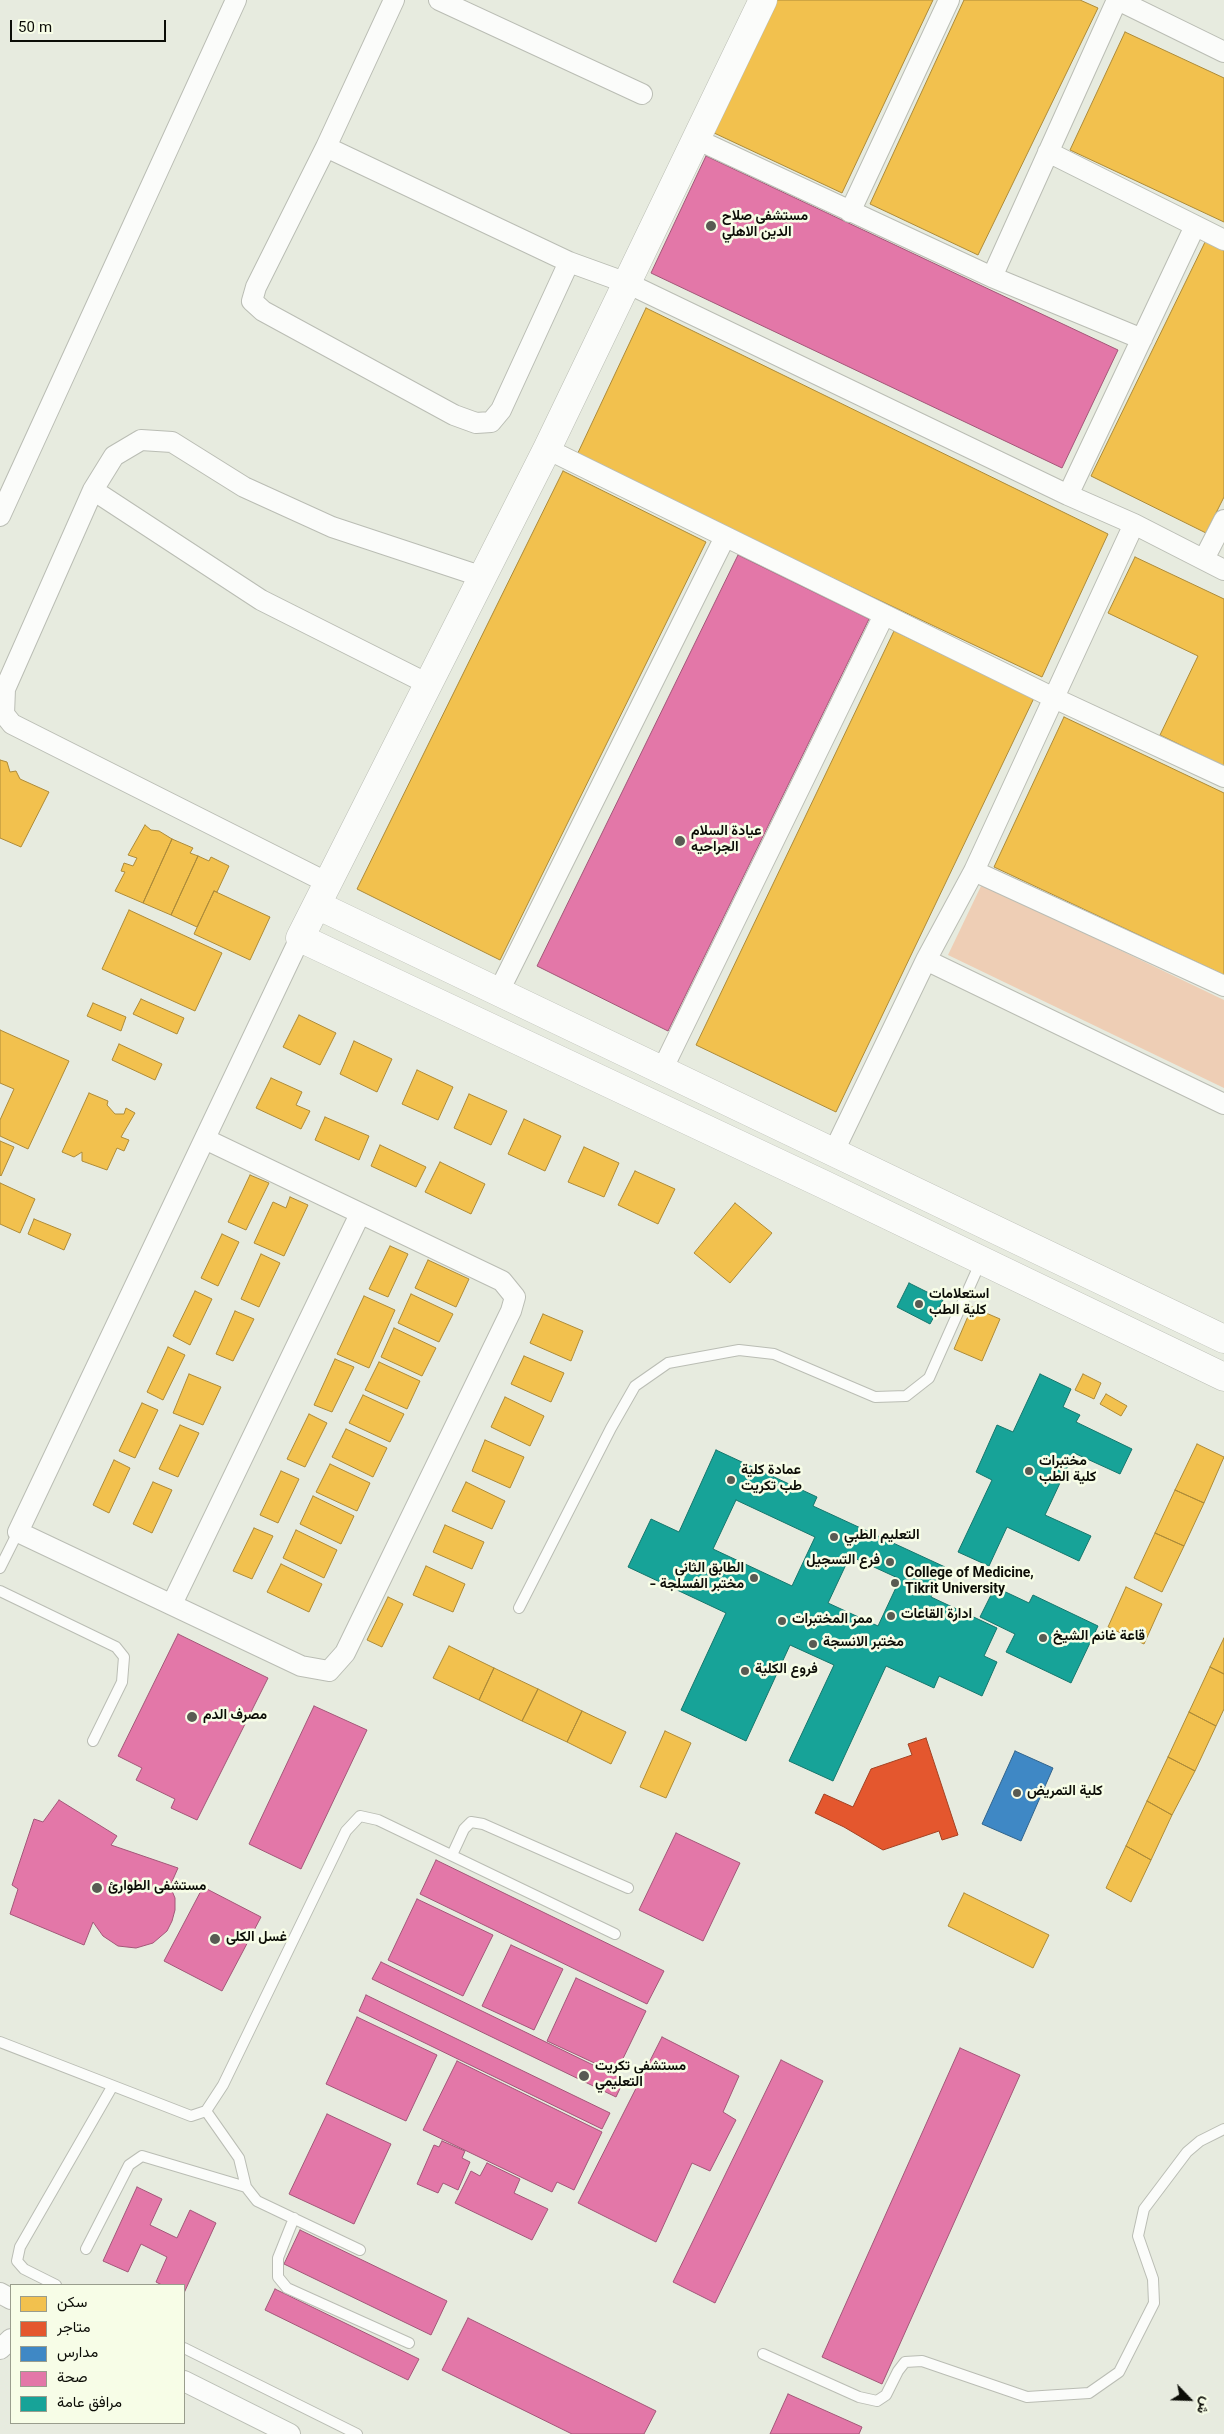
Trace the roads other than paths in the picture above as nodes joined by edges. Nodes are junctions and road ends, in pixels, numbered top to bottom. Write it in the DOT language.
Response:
graph roads {
  1 [pos="236,0"];
  2 [pos="394,0"];
  3 [pos="439,0"];
  4 [pos="763,0"];
  5 [pos="949,0"];
  6 [pos="1118,0"];
  7 [pos="1224,52"];
  8 [pos="642,94"];
  9 [pos="696,139"];
  10 [pos="326,147"];
  11 [pos="1048,152"];
  12 [pos="850,212"];
  13 [pos="1195,226"];
  14 [pos="1224,240"];
  15 [pos="569,262"];
  16 [pos="992,277"];
  17 [pos="627,282"];
  18 [pos="1142,339"];
  19 [pos="548,449"];
  20 [pos="93,490"];
  21 [pos="1068,495"];
  22 [pos="0,516"];
  23 [pos="1224,520"];
  24 [pos="1134,524"];
  25 [pos="725,537"];
  26 [pos="1204,559"];
  27 [pos="1224,570"];
  28 [pos="483,577"];
  29 [pos="884,615"];
  30 [pos="428,684"];
  31 [pos="1054,698"];
  32 [pos="1224,777"];
  33 [pos="974,871"];
  34 [pos="322,894"];
  35 [pos="300,938"];
  36 [pos="926,960"];
  37 [pos="1224,986"];
  38 [pos="499,991"];
  39 [pos="662,1070"];
  40 [pos="1224,1104"];
  41 [pos="206,1139"];
  42 [pos="834,1151"];
  43 [pos="360,1214"];
  44 [pos="981,1260"];
  45 [pos="1088,1274"];
  46 [pos="1072,1304"];
  47 [pos="1224,1340"];
  48 [pos="1224,1377"];
  49 [pos="18,1532"];
  50 [pos="0,1568"];
  51 [pos="0,1591"];
  52 [pos="172,1604"];
  53 [pos="519,1608"];
  54 [pos="93,1741"];
  55 [pos="452,1855"];
  56 [pos="628,1888"];
  57 [pos="615,1934"];
  58 [pos="0,2042"];
  59 [pos="112,2087"];
  60 [pos="206,2111"];
  61 [pos="1224,2129"];
  62 [pos="246,2187"];
  63 [pos="294,2218"];
  64 [pos="86,2249"];
  65 [pos="360,2250"];
  66 [pos="54,2284"];
  67 [pos="10,2340"];
  68 [pos="409,2343"];
  69 [pos="185,2348"];
  70 [pos="0,2349"];
  71 [pos="763,2354"];
  72 [pos="185,2382"];
  73 [pos="290,2434"];
  74 [pos="357,2434"];
  1 -- 22 [label="street"];
  2 -- 10 [label="street"];
  3 -- 8 [label="street"];
  4 -- 9 [label="street"];
  5 -- 12 [label="street"];
  6 -- 7 [label="street"];
  6 -- 11 [label="street"];
  9 -- 12 [label="street"];
  9 -- 17 [label="street"];
  10 -- 15 [label="street"];
  10 -- 15 [label="street"];
  11 -- 13 [label="street"];
  11 -- 16 [label="street"];
  12 -- 16 [label="street"];
  13 -- 14 [label="street"];
  13 -- 18 [label="street"];
  15 -- 17 [label="street"];
  16 -- 18 [label="street"];
  17 -- 19 [label="street"];
  17 -- 21 [label="street"];
  18 -- 21 [label="street"];
  19 -- 25 [label="street"];
  19 -- 28 [label="street"];
  20 -- 28 [label="street"];
  20 -- 30 [label="street"];
  20 -- 34 [label="street"];
  21 -- 24 [label="street"];
  23 -- 26 [label="street"];
  24 -- 26 [label="street"];
  24 -- 31 [label="street"];
  25 -- 29 [label="street"];
  25 -- 38 [label="street"];
  26 -- 27 [label="street"];
  28 -- 30 [label="street"];
  29 -- 31 [label="street"];
  29 -- 39 [label="street"];
  30 -- 34 [label="street"];
  31 -- 32 [label="street"];
  31 -- 33 [label="street"];
  33 -- 36 [label="street"];
  33 -- 37 [label="street"];
  34 -- 35 [label="street"];
  34 -- 38 [label="street"];
  35 -- 41 [label="street"];
  35 -- 44 [label="street"];
  36 -- 40 [label="street"];
  36 -- 42 [label="street"];
  38 -- 39 [label="street"];
  39 -- 42 [label="street"];
  41 -- 43 [label="street"];
  41 -- 49 [label="street"];
  42 -- 45 [label="street"];
  43 -- 52 [label="street"];
  43 -- 52 [label="street"];
  44 -- 46 [label="street"];
  44 -- 53 [label="lane"];
  45 -- 46 [label="street"];
  45 -- 47 [label="street"];
  46 -- 48 [label="street"];
  49 -- 50 [label="lane"];
  49 -- 52 [label="street"];
  51 -- 54 [label="lane"];
  55 -- 56 [label="lane"];
  55 -- 57 [label="lane"];
  55 -- 60 [label="lane"];
  58 -- 59 [label="lane"];
  59 -- 60 [label="lane"];
  59 -- 66 [label="lane"];
  60 -- 62 [label="lane"];
  61 -- 71 [label="lane"];
  62 -- 63 [label="lane"];
  62 -- 64 [label="lane"];
  63 -- 65 [label="lane"];
  63 -- 68 [label="lane"];
  67 -- 70 [label="street"];
  69 -- 74 [label="lane"];
  72 -- 73 [label="street"];
}
